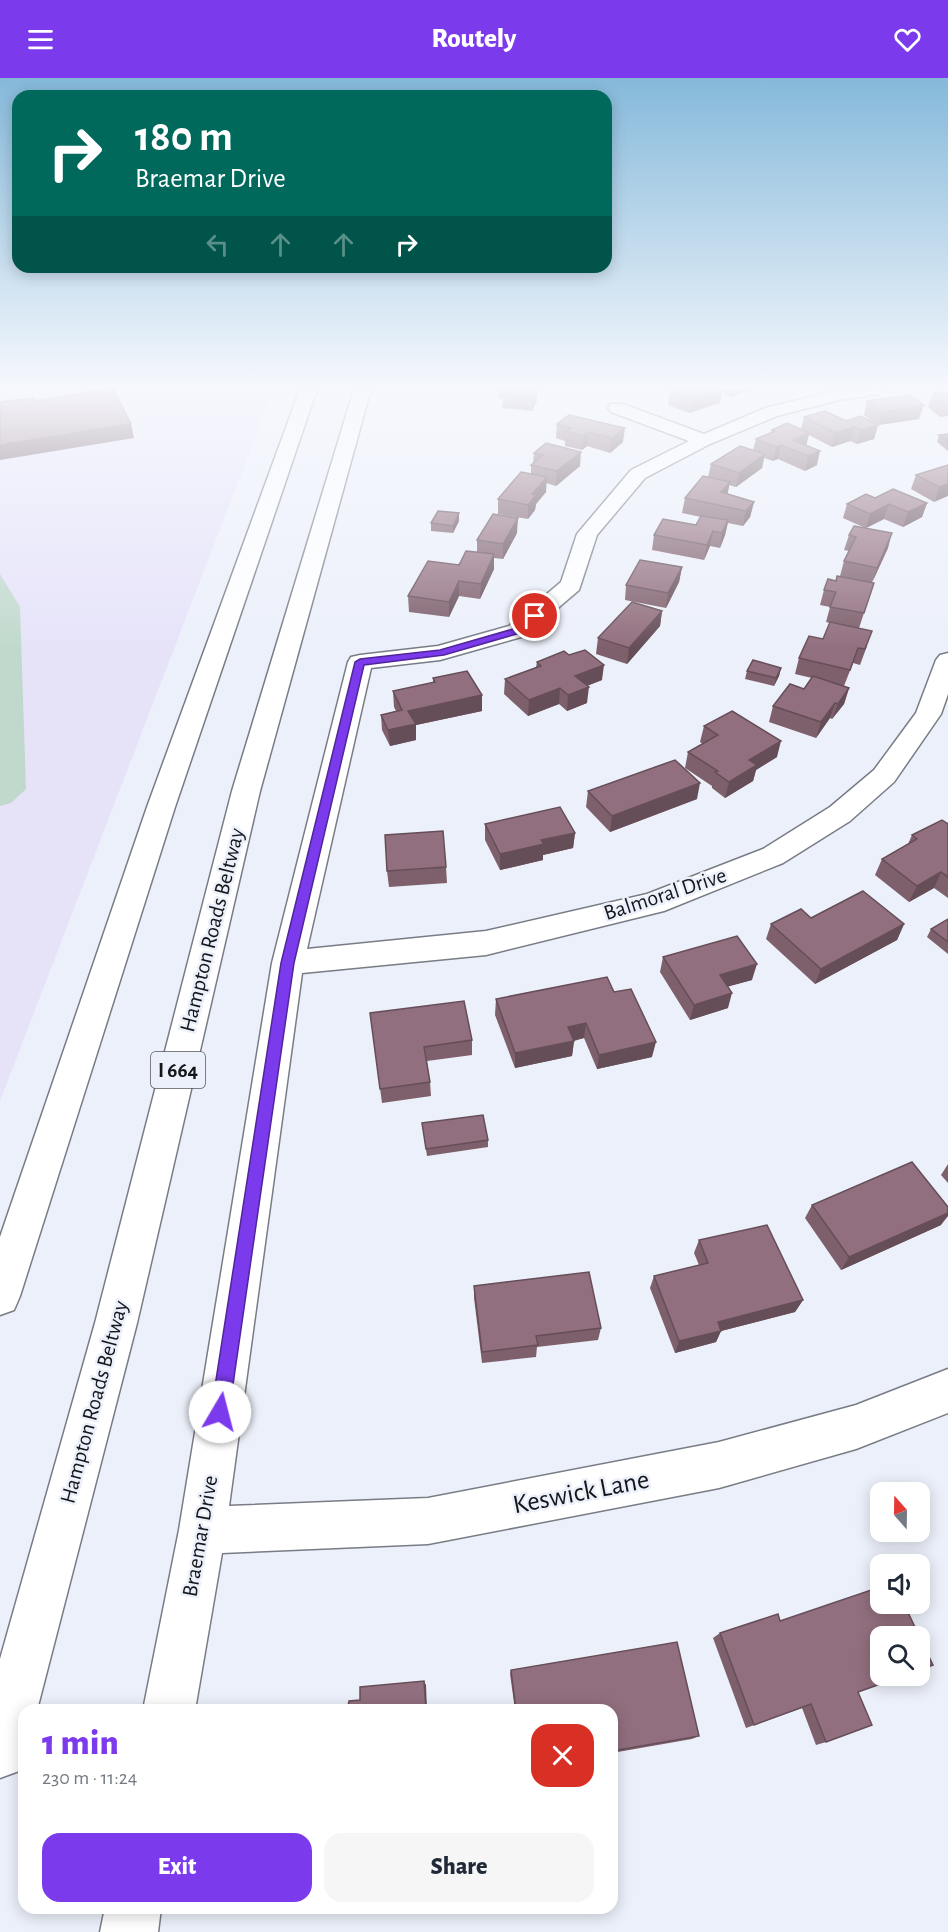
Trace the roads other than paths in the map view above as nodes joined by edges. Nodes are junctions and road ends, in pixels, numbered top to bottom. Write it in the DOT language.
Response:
graph roads {
  1 [pos="278,476"];
  2 [pos="338,476"];
  3 [pos="637,476"];
  4 [pos="948,660"];
  5 [pos="288,963"];
  6 [pos="0,1296"];
  7 [pos="948,1391"];
  8 [pos="202,1530"];
  9 [pos="170,1704"];
  10 [pos="0,1752"];
  11 [pos="132,1914"];
  12 [pos="129,1932"];
  1 -- 6 [label="main road"];
  2 -- 10 [label="main road, Hampton Roads Beltway / I 664"];
  3 -- 5 [label="main road, Braemar Drive"];
  4 -- 5 [label="main road, Balmoral Drive"];
  5 -- 8 [label="main road, Braemar Drive"];
  7 -- 8 [label="main road, Keswick Lane"];
  8 -- 9 [label="main road, Braemar Drive"];
  11 -- 12 [label="main road"];
}
